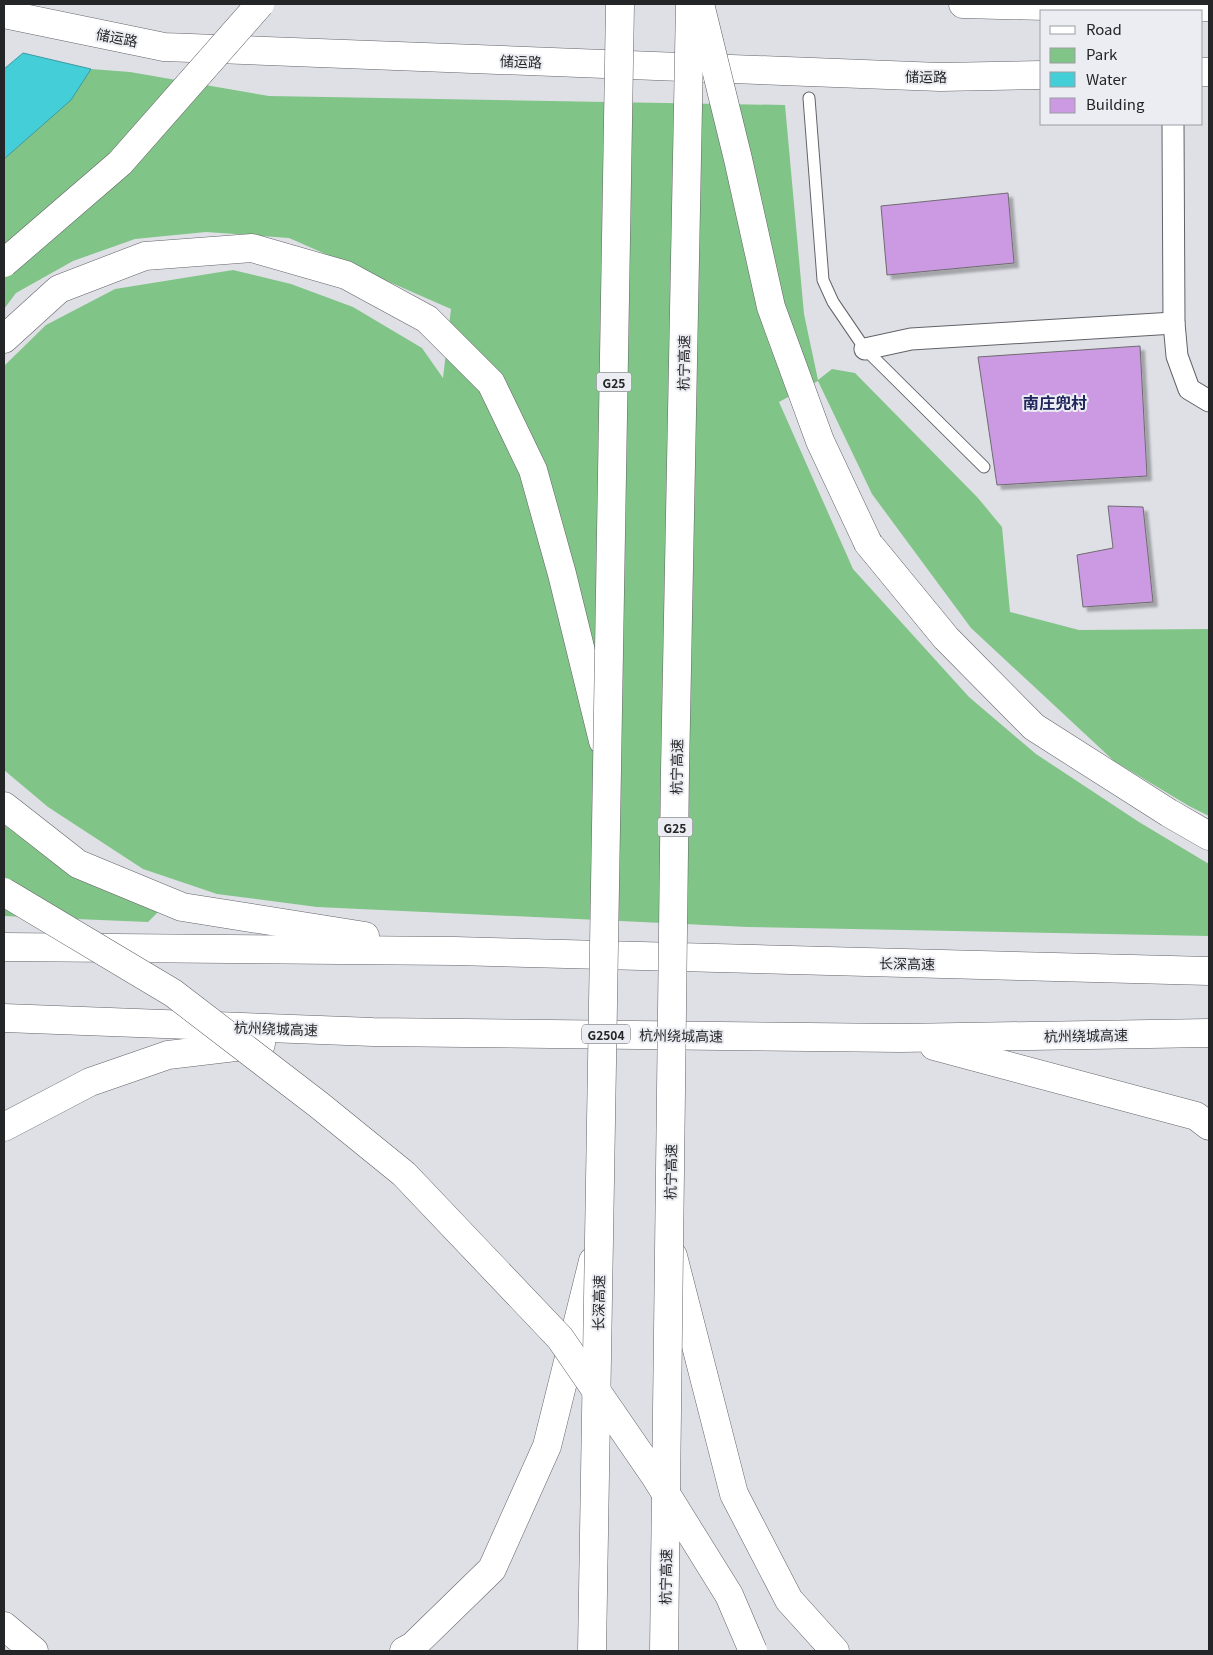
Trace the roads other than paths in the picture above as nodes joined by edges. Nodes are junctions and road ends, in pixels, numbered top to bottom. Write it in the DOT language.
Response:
graph roads {
  1 [pos="260,4"];
  2 [pos="620,4"];
  3 [pos="690,4"];
  4 [pos="699,4"];
  5 [pos="963,4"];
  6 [pos="981,4"];
  7 [pos="1209,7"];
  8 [pos="4,14"];
  9 [pos="1040,75"];
  10 [pos="809,98"];
  11 [pos="1173,125"];
  12 [pos="4,263"];
  13 [pos="1174,323"];
  14 [pos="4,339"];
  15 [pos="865,350"];
  16 [pos="1209,401"];
  17 [pos="984,467"];
  18 [pos="608,760"];
  19 [pos="4,806"];
  20 [pos="1209,836"];
  21 [pos="4,892"];
  22 [pos="4,946"];
  23 [pos="455,951"];
  24 [pos="1209,971"];
  25 [pos="4,1018"];
  26 [pos="373,1032"];
  27 [pos="1209,1033"];
  28 [pos="901,1038"];
  29 [pos="1209,1126"];
  30 [pos="4,1127"];
  31 [pos="599,1238"];
  32 [pos="669,1240"];
  33 [pos="4,1626"];
  34 [pos="32,1650"];
  35 [pos="404,1651"];
  36 [pos="592,1651"];
  37 [pos="664,1651"];
  38 [pos="754,1651"];
  39 [pos="834,1651"];
  1 -- 12 [label="main road, bridge"];
  2 -- 18 [label="main road, G25, bridge"];
  3 -- 32 [label="main road, 杭宁高速 / G25, bridge"];
  4 -- 20 [label="main road, bridge"];
  5 -- 6 [label="main road"];
  6 -- 7 [label="main road"];
  8 -- 9 [label="main road, 储运路"];
  10 -- 15 [label="lane"];
  11 -- 13 [label="street"];
  13 -- 15 [label="street"];
  13 -- 16 [label="street"];
  14 -- 18 [label="main road, bridge"];
  15 -- 17 [label="lane"];
  18 -- 31 [label="main road, 长深高速 / G25, bridge"];
  19 -- 23 [label="main road"];
  21 -- 38 [label="main road, bridge"];
  22 -- 23 [label="main road"];
  23 -- 24 [label="main road, 长深高速"];
  25 -- 26 [label="main road, 杭州绕城高速 / G2504"];
  26 -- 28 [label="main road, 杭州绕城高速 / G2504"];
  26 -- 30 [label="main road"];
  27 -- 28 [label="main road, 杭州绕城高速 / G2504"];
  28 -- 29 [label="main road"];
  31 -- 35 [label="main road, bridge"];
  31 -- 36 [label="main road, 长深高速 / G25, bridge"];
  32 -- 37 [label="main road, 杭宁高速 / G25, bridge"];
  32 -- 39 [label="main road, bridge"];
  33 -- 34 [label="main road"];
}
